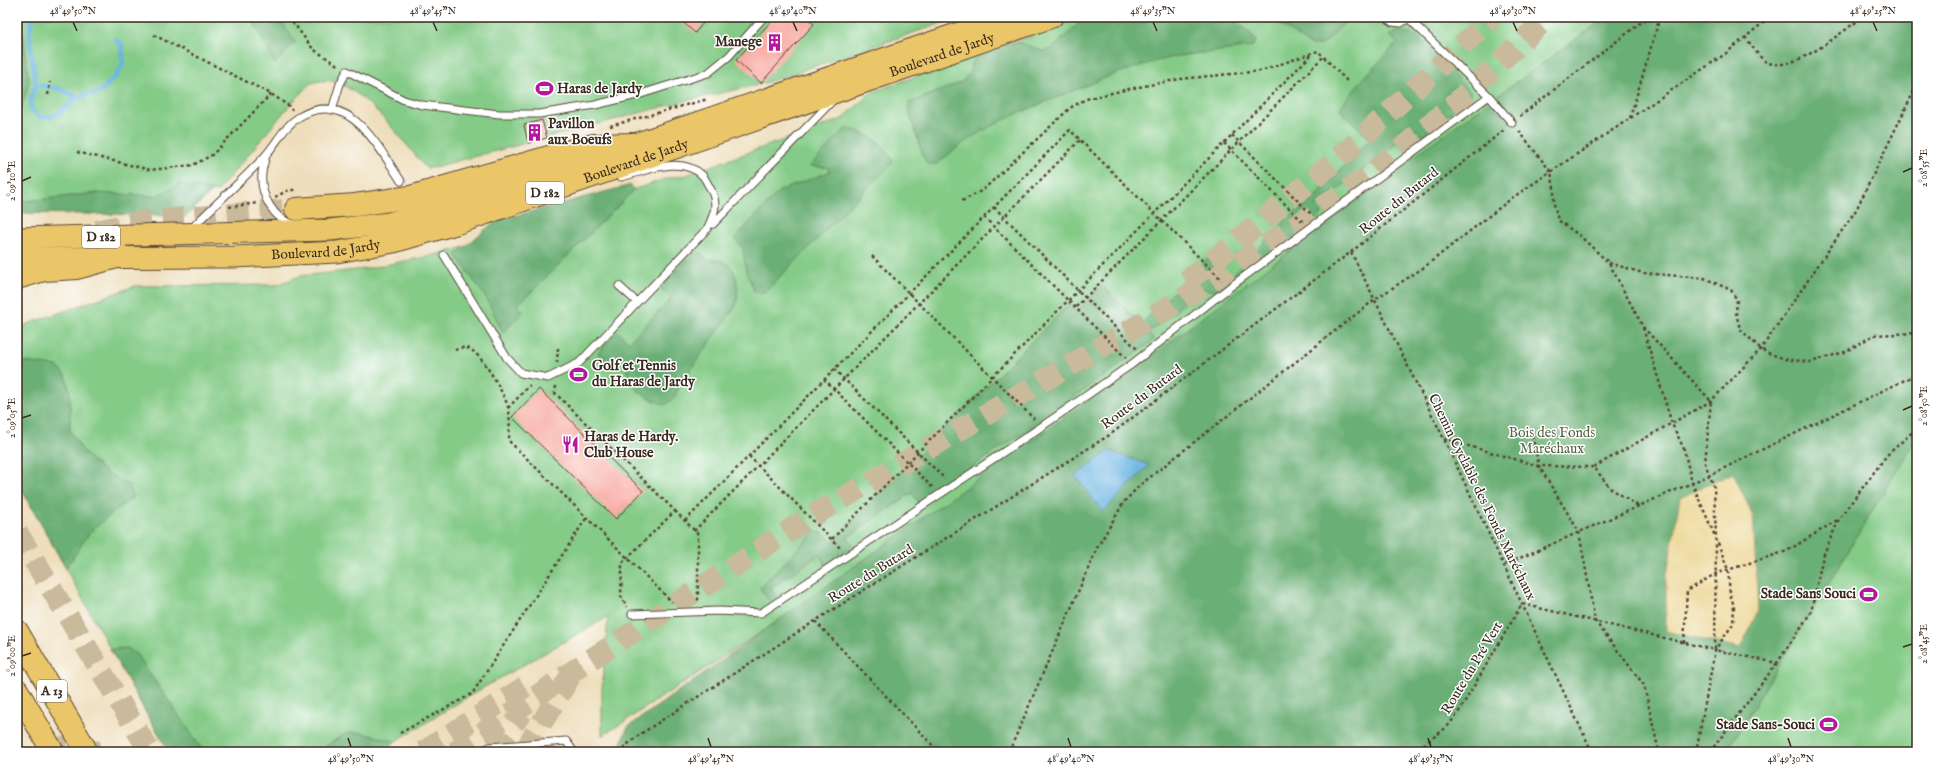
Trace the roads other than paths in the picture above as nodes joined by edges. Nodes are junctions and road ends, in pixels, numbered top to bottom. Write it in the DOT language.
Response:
graph roads {
  1 [pos="764,17"];
  2 [pos="1006,17"];
  3 [pos="1052,17"];
  4 [pos="1388,17"];
  5 [pos="1409,18"];
  6 [pos="844,90"];
  7 [pos="1489,96"];
  8 [pos="332,110"];
  9 [pos="1512,122"];
  10 [pos="635,144"];
  11 [pos="266,155"];
  12 [pos="616,178"];
  13 [pos="401,181"];
  14 [pos="601,182"];
  15 [pos="471,191"];
  16 [pos="296,200"];
  17 [pos="519,202"];
  18 [pos="330,230"];
  19 [pos="707,230"];
  20 [pos="185,235"];
  21 [pos="17,238"];
  22 [pos="444,255"];
  23 [pos="121,256"];
  24 [pos="17,258"];
  25 [pos="17,278"];
  26 [pos="619,286"];
  27 [pos="637,302"];
  28 [pos="632,614"];
  29 [pos="17,631"];
  30 [pos="17,690"];
  31 [pos="53,752"];
  32 [pos="87,752"];
  33 [pos="481,752"];
  34 [pos="574,752"];
  1 -- 8 [label="lane"];
  2 -- 10 [label="main road, Boulevard de Jardy / D 182"];
  3 -- 6 [label="main road, Boulevard de Jardy / D 182"];
  4 -- 5 [label="lane"];
  5 -- 7 [label="lane"];
  6 -- 17 [label="main road, Boulevard de Jardy / D 182"];
  6 -- 19 [label="lane"];
  7 -- 9 [label="lane"];
  7 -- 28 [label="lane"];
  8 -- 11 [label="lane"];
  8 -- 13 [label="lane"];
  10 -- 15 [label="main road, Boulevard de Jardy / D 182"];
  10 -- 15 [label="highway"];
  11 -- 18 [label="lane"];
  11 -- 20 [label="lane"];
  12 -- 19 [label="lane"];
  14 -- 17 [label="lane"];
  15 -- 16 [label="highway"];
  15 -- 18 [label="main road, Boulevard de Jardy / D 182"];
  17 -- 23 [label="main road, Boulevard de Jardy / D 182"];
  18 -- 20 [label="main road, Boulevard de Jardy / D 182"];
  19 -- 27 [label="lane"];
  20 -- 21 [label="main road, Boulevard de Jardy / D 182"];
  22 -- 27 [label="lane"];
  23 -- 24 [label="main road, Boulevard de Jardy / D 182"];
  23 -- 25 [label="highway"];
  26 -- 27 [label="lane"];
  29 -- 32 [label="highway, A 13"];
  30 -- 31 [label="highway, A 13"];
  33 -- 34 [label="lane"];
}
